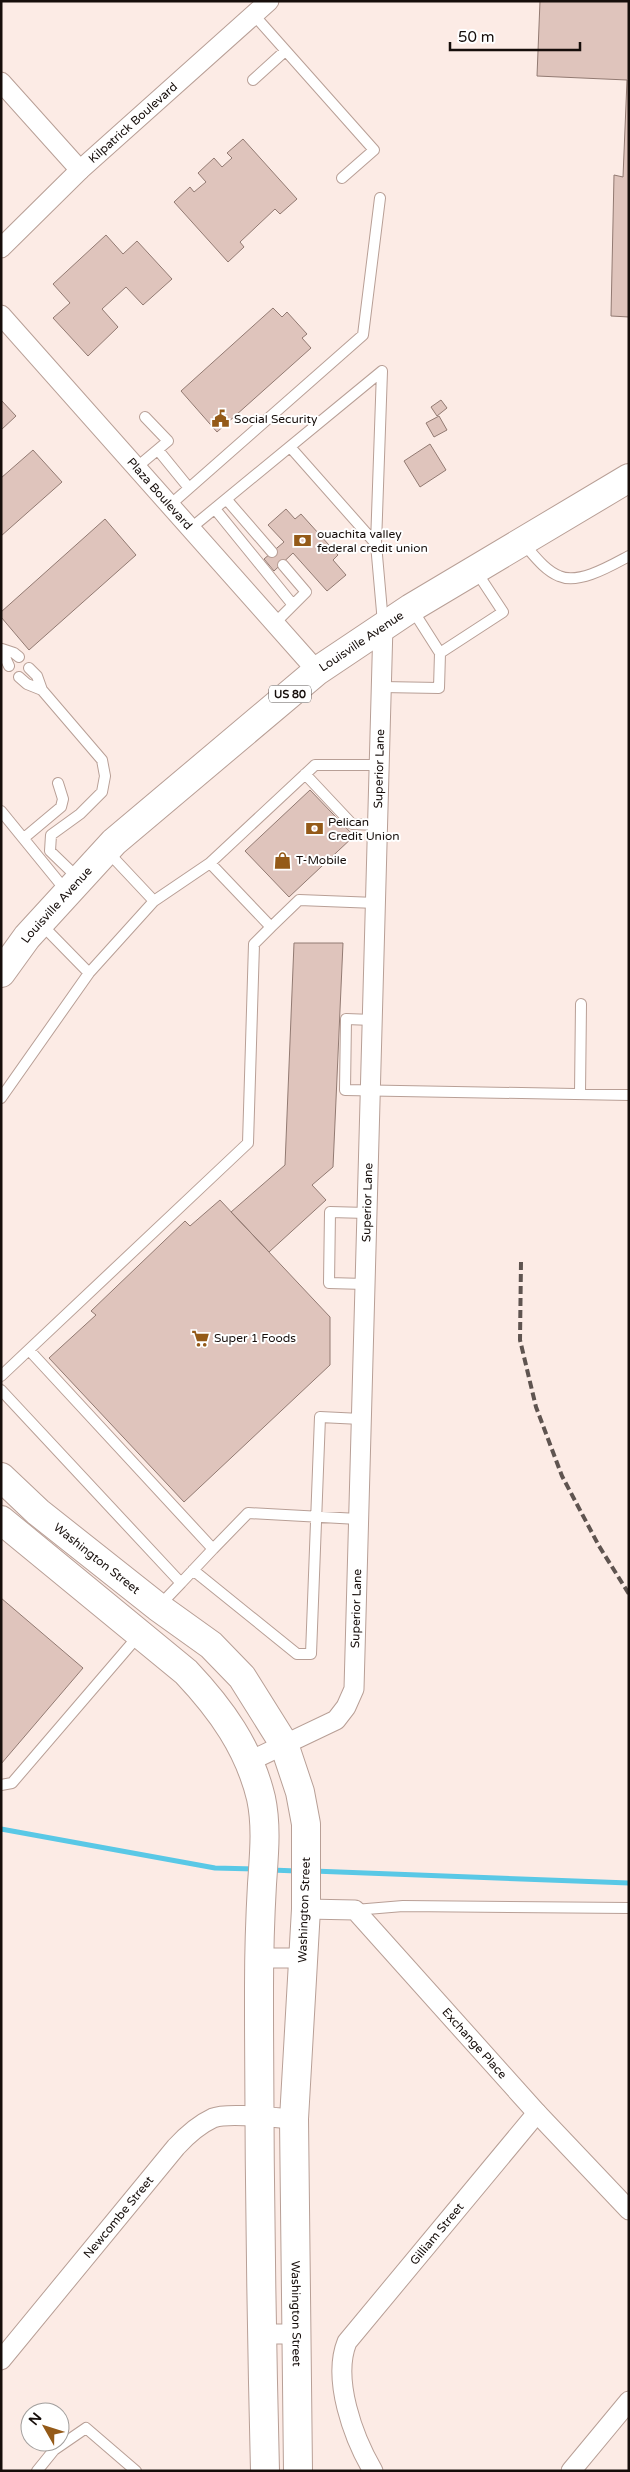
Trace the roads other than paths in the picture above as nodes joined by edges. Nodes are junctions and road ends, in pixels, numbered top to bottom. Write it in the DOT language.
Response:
graph roads {
  1 [pos="269,1"];
  2 [pos="254,15"];
  3 [pos="285,51"];
  4 [pos="253,80"];
  5 [pos="1,82"];
  6 [pos="80,170"];
  7 [pos="342,178"];
  8 [pos="380,198"];
  9 [pos="1,248"];
  10 [pos="1,315"];
  11 [pos="145,417"];
  12 [pos="292,448"];
  13 [pos="158,450"];
  14 [pos="137,467"];
  15 [pos="629,478"];
  16 [pos="189,488"];
  17 [pos="227,500"];
  18 [pos="170,504"];
  19 [pos="215,509"];
  20 [pos="191,528"];
  21 [pos="522,541"];
  22 [pos="376,544"];
  23 [pos="272,552"];
  24 [pos="629,556"];
  25 [pos="283,565"];
  26 [pos="475,569"];
  27 [pos="293,605"];
  28 [pos="411,608"];
  29 [pos="275,623"];
  30 [pos="383,625"];
  31 [pos="2,649"];
  32 [pos="440,652"];
  33 [pos="19,657"];
  34 [pos="9,666"];
  35 [pos="29,668"];
  36 [pos="318,671"];
  37 [pos="19,677"];
  38 [pos="382,687"];
  39 [pos="42,690"];
  40 [pos="380,766"];
  41 [pos="305,774"];
  42 [pos="58,783"];
  43 [pos="1,811"];
  44 [pos="378,825"];
  45 [pos="24,838"];
  46 [pos="106,850"];
  47 [pos="210,863"];
  48 [pos="74,886"];
  49 [pos="154,901"];
  50 [pos="376,903"];
  51 [pos="40,923"];
  52 [pos="272,928"];
  53 [pos="2,970"];
  54 [pos="89,974"];
  55 [pos="581,1004"];
  56 [pos="373,1020"];
  57 [pos="371,1091"];
  58 [pos="580,1094"];
  59 [pos="629,1095"];
  60 [pos="1,1098"];
  61 [pos="368,1213"];
  62 [pos="365,1284"];
  63 [pos="28,1350"];
  64 [pos="1,1376"];
  65 [pos="1,1390"];
  66 [pos="362,1419"];
  67 [pos="1,1478"];
  68 [pos="316,1517"];
  69 [pos="358,1519"];
  70 [pos="1,1520"];
  71 [pos="213,1549"];
  72 [pos="193,1570"];
  73 [pos="180,1583"];
  74 [pos="158,1607"];
  75 [pos="140,1634"];
  76 [pos="284,1744"];
  77 [pos="250,1761"];
  78 [pos="1,1785"];
  79 [pos="305,1903"];
  80 [pos="629,1908"];
  81 [pos="355,1910"];
  82 [pos="259,1958"];
  83 [pos="302,1958"];
  84 [pos="537,2114"];
  85 [pos="259,2116"];
  86 [pos="294,2119"];
  87 [pos="629,2210"];
  88 [pos="262,2334"];
  89 [pos="296,2334"];
  90 [pos="1,2360"];
  91 [pos="629,2401"];
  92 [pos="125,2466"];
  93 [pos="36,2471"];
  94 [pos="136,2471"];
  95 [pos="265,2471"];
  96 [pos="298,2471"];
  97 [pos="373,2471"];
  98 [pos="571,2471"];
  1 -- 2 [label="street, Kilpatrick Boulevard"];
  2 -- 3 [label="lane"];
  2 -- 6 [label="street, Kilpatrick Boulevard"];
  3 -- 4 [label="lane"];
  3 -- 7 [label="lane"];
  5 -- 6 [label="street"];
  6 -- 9 [label="street, Kilpatrick Boulevard"];
  8 -- 16 [label="lane"];
  10 -- 14 [label="street, Plaza Boulevard"];
  11 -- 13 [label="lane"];
  12 -- 17 [label="lane"];
  12 -- 22 [label="lane"];
  12 -- 22 [label="lane"];
  13 -- 14 [label="lane"];
  13 -- 16 [label="lane"];
  14 -- 18 [label="street, Plaza Boulevard"];
  15 -- 21 [label="street, Louisville Avenue / US 80"];
  16 -- 18 [label="lane"];
  17 -- 19 [label="lane"];
  17 -- 23 [label="lane"];
  18 -- 20 [label="street, Plaza Boulevard"];
  19 -- 20 [label="lane"];
  19 -- 27 [label="lane"];
  20 -- 29 [label="street, Plaza Boulevard"];
  21 -- 24 [label="lane"];
  21 -- 26 [label="street, Louisville Avenue / US 80"];
  22 -- 30 [label="lane"];
  25 -- 27 [label="lane"];
  26 -- 28 [label="street, Louisville Avenue / US 80"];
  26 -- 32 [label="lane"];
  27 -- 29 [label="lane"];
  28 -- 30 [label="street, Louisville Avenue / US 80"];
  28 -- 32 [label="lane"];
  29 -- 36 [label="street, Plaza Boulevard"];
  30 -- 36 [label="street, Louisville Avenue / US 80"];
  30 -- 38 [label="street, Superior Lane"];
  31 -- 33 [label="lane"];
  31 -- 34 [label="lane"];
  32 -- 38 [label="lane"];
  35 -- 39 [label="lane"];
  36 -- 46 [label="street, Louisville Avenue / US 80"];
  37 -- 39 [label="lane"];
  38 -- 40 [label="street, Superior Lane"];
  39 -- 48 [label="lane"];
  40 -- 41 [label="lane"];
  40 -- 44 [label="street, Superior Lane"];
  41 -- 44 [label="lane"];
  41 -- 47 [label="lane"];
  42 -- 45 [label="lane"];
  43 -- 45 [label="lane"];
  44 -- 50 [label="street, Superior Lane"];
  45 -- 48 [label="lane"];
  46 -- 48 [label="street, Louisville Avenue / US 80"];
  46 -- 49 [label="lane"];
  47 -- 49 [label="lane"];
  47 -- 52 [label="lane"];
  48 -- 51 [label="street, Louisville Avenue / US 80"];
  49 -- 54 [label="lane"];
  50 -- 52 [label="lane"];
  50 -- 56 [label="street, Superior Lane"];
  51 -- 53 [label="street, Louisville Avenue / US 80"];
  51 -- 54 [label="lane"];
  52 -- 63 [label="lane"];
  54 -- 60 [label="lane"];
  55 -- 58 [label="lane"];
  56 -- 57 [label="street, Superior Lane"];
  56 -- 57 [label="lane"];
  57 -- 58 [label="lane"];
  57 -- 61 [label="street, Superior Lane"];
  58 -- 59 [label="lane"];
  61 -- 62 [label="street, Superior Lane"];
  61 -- 62 [label="lane"];
  62 -- 66 [label="street, Superior Lane"];
  63 -- 64 [label="lane"];
  63 -- 71 [label="lane"];
  65 -- 73 [label="lane"];
  66 -- 68 [label="lane"];
  66 -- 69 [label="street, Superior Lane"];
  67 -- 74 [label="street, Washington Street"];
  68 -- 69 [label="lane"];
  68 -- 71 [label="lane"];
  68 -- 72 [label="lane"];
  69 -- 76 [label="street, Superior Lane"];
  70 -- 75 [label="street"];
  71 -- 72 [label="lane"];
  72 -- 73 [label="lane"];
  73 -- 74 [label="lane"];
  74 -- 75 [label="street"];
  74 -- 76 [label="street, Washington Street"];
  75 -- 77 [label="street"];
  75 -- 78 [label="lane"];
  76 -- 77 [label="street, Superior Lane"];
  76 -- 79 [label="street, Washington Street"];
  77 -- 82 [label="street"];
  79 -- 81 [label="street"];
  79 -- 83 [label="street, Washington Street"];
  80 -- 81 [label="lane"];
  81 -- 84 [label="street, Exchange Place"];
  82 -- 83 [label="street"];
  82 -- 85 [label="street"];
  83 -- 86 [label="street, Washington Street"];
  84 -- 87 [label="street, Exchange Place"];
  84 -- 97 [label="street, Gilliam Street"];
  85 -- 86 [label="street, Newcombe Street"];
  85 -- 88 [label="street"];
  85 -- 90 [label="street, Newcombe Street"];
  86 -- 89 [label="street, Washington Street"];
  88 -- 89 [label="street"];
  88 -- 95 [label="street"];
  89 -- 96 [label="street, Washington Street"];
  91 -- 98 [label="street"];
  92 -- 93 [label="lane"];
  92 -- 94 [label="lane"];
}
